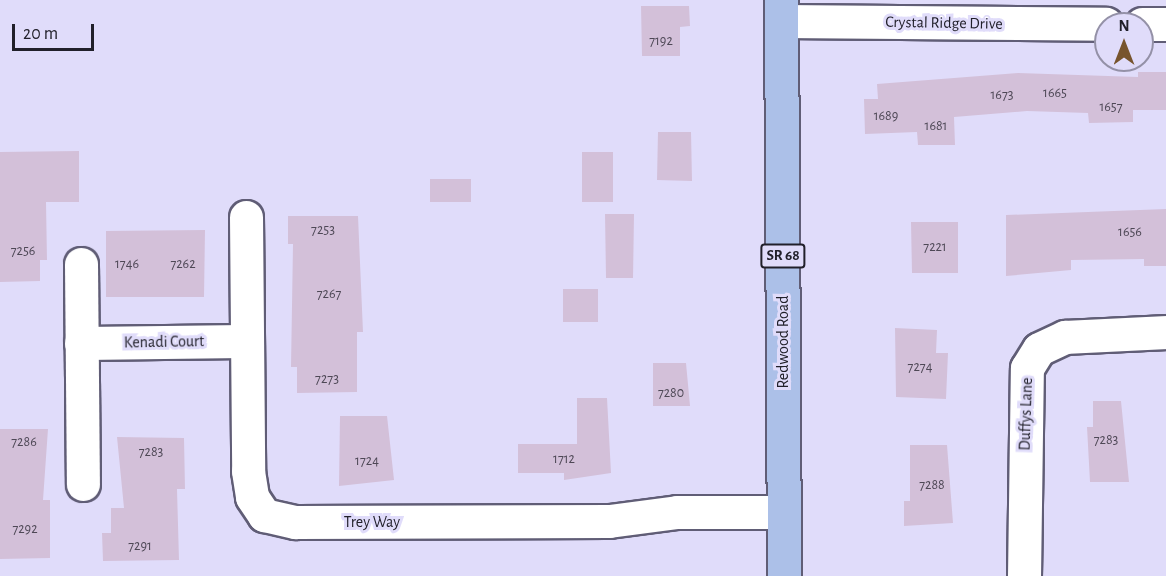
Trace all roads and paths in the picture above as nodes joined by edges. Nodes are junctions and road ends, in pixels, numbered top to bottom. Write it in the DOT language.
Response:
graph roads {
  1 [pos="782,10"];
  2 [pos="1094,23"];
  3 [pos="246,217"];
  4 [pos="81,264"];
  5 [pos="1166,332"];
  6 [pos="247,341"];
  7 [pos="81,343"];
  8 [pos="82,484"];
  9 [pos="784,512"];
  10 [pos="784,576"];
  11 [pos="1024,576"];
  1 -- 2 [label="street, Crystal Ridge Drive"];
  1 -- 9 [label="main road, Redwood Road / SR 68"];
  3 -- 6 [label="street, Trey Way"];
  4 -- 7 [label="street"];
  5 -- 11 [label="street, Duffys Lane"];
  6 -- 7 [label="street, Kenadi Court"];
  6 -- 9 [label="street, Trey Way"];
  7 -- 8 [label="street"];
  9 -- 10 [label="main road, Redwood Road / SR 68"];
}
